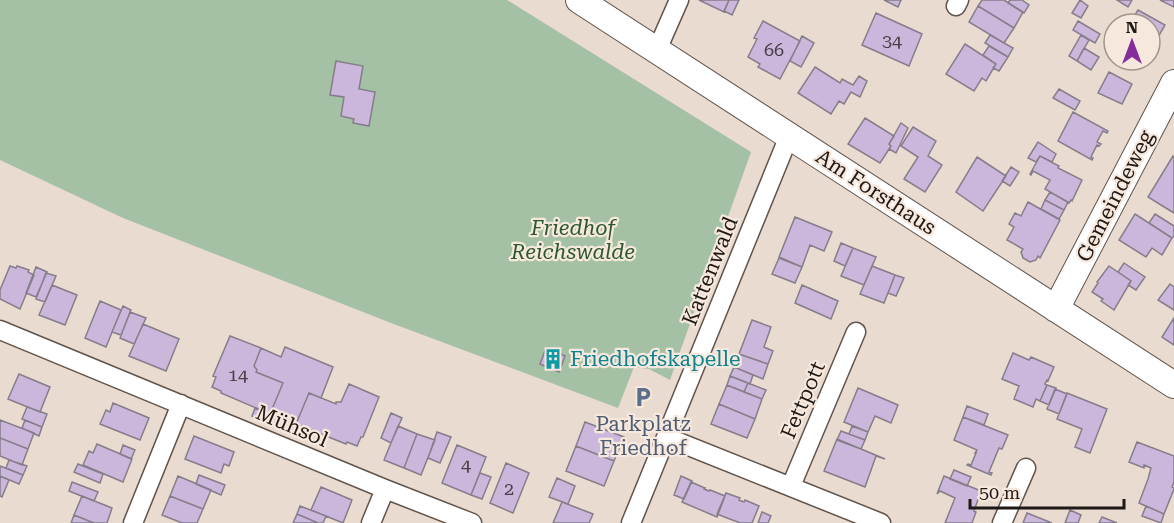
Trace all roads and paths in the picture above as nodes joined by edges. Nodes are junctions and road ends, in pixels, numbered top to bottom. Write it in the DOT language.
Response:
graph roads {
  1 [pos="579,0"];
  2 [pos="679,0"];
  3 [pos="657,50"];
  4 [pos="1174,82"];
  5 [pos="789,136"];
  6 [pos="1056,309"];
  7 [pos="856,332"];
  8 [pos="2,336"];
  9 [pos="1174,385"];
  10 [pos="181,404"];
  11 [pos="666,437"];
  12 [pos="1026,468"];
  13 [pos="791,486"];
  14 [pos="385,489"];
  15 [pos="133,523"];
  16 [pos="371,523"];
  17 [pos="472,523"];
  18 [pos="630,523"];
  19 [pos="881,523"];
  20 [pos="1002,523"];
  1 -- 3 [label="street, Am Forsthaus"];
  2 -- 3 [label="street"];
  3 -- 5 [label="street, Am Forsthaus"];
  4 -- 6 [label="street, Gemeindeweg"];
  5 -- 6 [label="street, Am Forsthaus"];
  5 -- 11 [label="street, Kattenwald"];
  6 -- 9 [label="street, Am Forsthaus"];
  7 -- 13 [label="street, Fettpott"];
  8 -- 10 [label="street, Mühsol"];
  10 -- 14 [label="street, Mühsol"];
  10 -- 15 [label="street"];
  11 -- 13 [label="street"];
  11 -- 18 [label="street, Kattenwald"];
  12 -- 20 [label="street"];
  13 -- 19 [label="street"];
  14 -- 16 [label="street"];
  14 -- 17 [label="street, Mühsol"];
}
